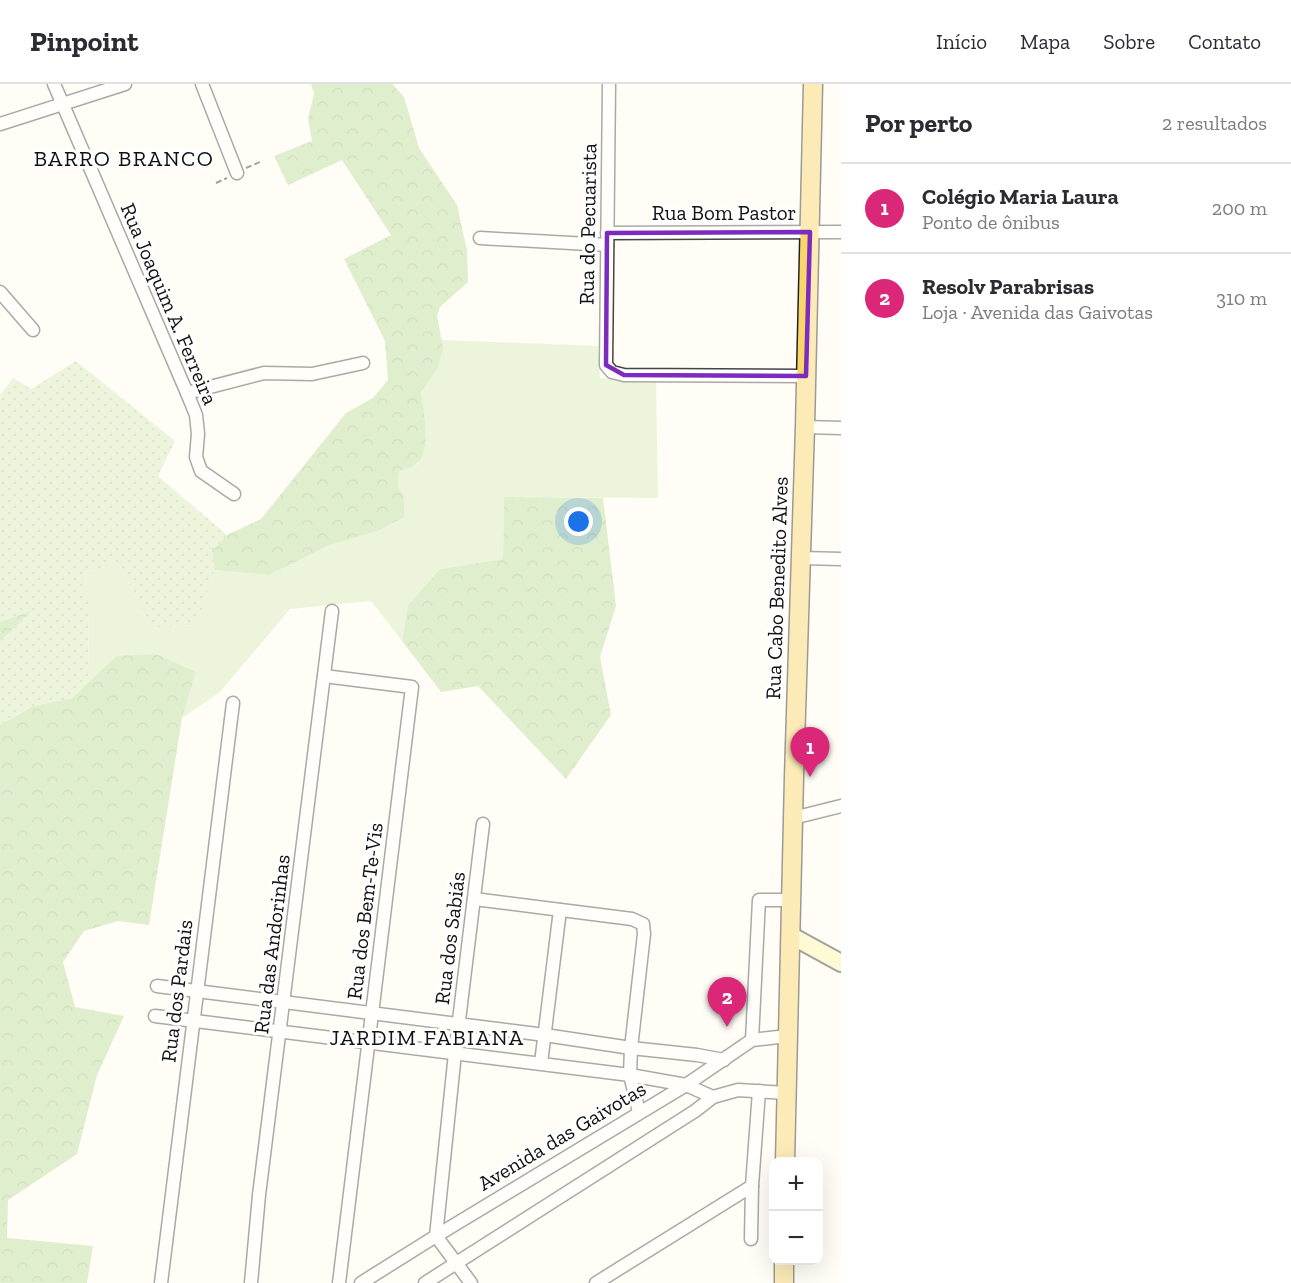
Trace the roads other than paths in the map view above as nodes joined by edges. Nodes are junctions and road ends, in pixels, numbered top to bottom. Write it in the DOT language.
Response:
graph roads {
  1 [pos="54,84"];
  2 [pos="125,84"];
  3 [pos="202,84"];
  4 [pos="609,84"];
  5 [pos="813,84"];
  6 [pos="63,105"];
  7 [pos="0,124"];
  8 [pos="237,173"];
  9 [pos="810,232"];
  10 [pos="841,232"];
  11 [pos="480,238"];
  12 [pos="607,239"];
  13 [pos="0,292"];
  14 [pos="33,330"];
  15 [pos="363,363"];
  16 [pos="806,376"];
  17 [pos="187,393"];
  18 [pos="805,427"];
  19 [pos="841,428"];
  20 [pos="234,494"];
  21 [pos="801,558"];
  22 [pos="841,559"];
  23 [pos="332,610"];
  24 [pos="324,676"];
  25 [pos="232,703"];
  26 [pos="841,806"];
  27 [pos="793,818"];
  28 [pos="483,825"];
  29 [pos="474,899"];
  30 [pos="792,900"];
  31 [pos="560,910"];
  32 [pos="790,935"];
  33 [pos="841,963"];
  34 [pos="157,986"];
  35 [pos="197,991"];
  36 [pos="284,1003"];
  37 [pos="372,1014"];
  38 [pos="155,1016"];
  39 [pos="193,1021"];
  40 [pos="458,1026"];
  41 [pos="281,1031"];
  42 [pos="545,1035"];
  43 [pos="787,1036"];
  44 [pos="752,1040"];
  45 [pos="368,1043"];
  46 [pos="631,1048"];
  47 [pos="455,1053"];
  48 [pos="697,1055"];
  49 [pos="724,1060"];
  50 [pos="541,1063"];
  51 [pos="702,1073"];
  52 [pos="630,1075"];
  53 [pos="686,1084"];
  54 [pos="759,1091"];
  55 [pos="786,1093"];
  56 [pos="713,1097"];
  57 [pos="639,1112"];
  58 [pos="785,1157"];
  59 [pos="752,1186"];
  60 [pos="436,1236"];
  61 [pos="751,1239"];
  62 [pos="457,1263"];
  63 [pos="784,1265"];
  64 [pos="161,1283"];
  65 [pos="251,1283"];
  66 [pos="339,1283"];
  67 [pos="361,1283"];
  68 [pos="425,1283"];
  69 [pos="471,1283"];
  70 [pos="596,1283"];
  71 [pos="784,1283"];
  1 -- 6 [label="street, Rua Joaquim A. Ferreira"];
  2 -- 6 [label="street"];
  3 -- 8 [label="street"];
  4 -- 12 [label="street, Rua do Pecuarista"];
  5 -- 9 [label="main road, Rua Cabo Benedito Alves"];
  6 -- 7 [label="street"];
  6 -- 17 [label="street, Rua Joaquim A. Ferreira"];
  9 -- 10 [label="street, Rua Bom Pastor"];
  9 -- 12 [label="street, Rua Bom Pastor"];
  9 -- 16 [label="main road, Rua Cabo Benedito Alves"];
  11 -- 12 [label="street, Rua Bom Pastor"];
  12 -- 16 [label="street, Rua do Pecuarista"];
  13 -- 14 [label="street"];
  15 -- 17 [label="street"];
  16 -- 18 [label="main road, Rua Cabo Benedito Alves"];
  17 -- 20 [label="street, Rua Joaquim A. Ferreira"];
  18 -- 19 [label="street"];
  18 -- 21 [label="main road, Rua Cabo Benedito Alves"];
  21 -- 22 [label="street"];
  21 -- 27 [label="main road, Rua Cabo Benedito Alves"];
  23 -- 24 [label="street, Rua das Andorinhas"];
  24 -- 36 [label="street, Rua das Andorinhas"];
  24 -- 37 [label="street, Rua dos Bem-Te-Vis"];
  25 -- 35 [label="street, Rua dos Pardais"];
  26 -- 27 [label="street"];
  27 -- 30 [label="main road, Rua Cabo Benedito Alves"];
  28 -- 29 [label="street, Rua dos Sabiás"];
  29 -- 31 [label="street"];
  29 -- 40 [label="street, Rua dos Sabiás"];
  30 -- 32 [label="main road, Rua Cabo Benedito Alves"];
  30 -- 44 [label="street"];
  31 -- 42 [label="street"];
  31 -- 46 [label="street"];
  32 -- 33 [label="street"];
  32 -- 43 [label="main road, Rua Cabo Benedito Alves"];
  34 -- 35 [label="street"];
  35 -- 36 [label="street"];
  35 -- 39 [label="street, Rua dos Pardais"];
  36 -- 37 [label="street"];
  36 -- 41 [label="street, Rua das Andorinhas"];
  37 -- 40 [label="street"];
  37 -- 45 [label="street, Rua dos Bem-Te-Vis"];
  38 -- 39 [label="street"];
  39 -- 41 [label="street"];
  39 -- 64 [label="street, Rua dos Pardais"];
  40 -- 42 [label="street"];
  40 -- 47 [label="street, Rua dos Sabiás"];
  41 -- 45 [label="street"];
  41 -- 65 [label="street, Rua das Andorinhas"];
  42 -- 46 [label="street"];
  42 -- 50 [label="street"];
  43 -- 44 [label="street, Avenida das Gaivotas"];
  43 -- 55 [label="main road, Rua Cabo Benedito Alves"];
  44 -- 49 [label="street, Avenida das Gaivotas"];
  45 -- 47 [label="street"];
  45 -- 66 [label="street, Rua dos Bem-Te-Vis"];
  46 -- 48 [label="street"];
  46 -- 52 [label="street"];
  47 -- 50 [label="street"];
  47 -- 60 [label="street, Rua dos Sabiás"];
  48 -- 49 [label="street"];
  48 -- 51 [label="street"];
  49 -- 51 [label="street, Avenida das Gaivotas"];
  50 -- 52 [label="street"];
  51 -- 53 [label="street, Avenida das Gaivotas"];
  51 -- 56 [label="street"];
  52 -- 53 [label="street"];
  52 -- 57 [label="street"];
  53 -- 56 [label="street"];
  53 -- 57 [label="street, Avenida das Gaivotas"];
  54 -- 55 [label="street"];
  54 -- 56 [label="street"];
  54 -- 59 [label="street"];
  55 -- 58 [label="main road, Rua Cabo Benedito Alves"];
  56 -- 62 [label="street"];
  57 -- 60 [label="street, Avenida das Gaivotas"];
  59 -- 61 [label="street"];
  59 -- 70 [label="street"];
  60 -- 62 [label="street"];
  60 -- 67 [label="street, Avenida das Gaivotas"];
  62 -- 68 [label="street"];
  62 -- 69 [label="street"];
  63 -- 71 [label="main road"];
}
